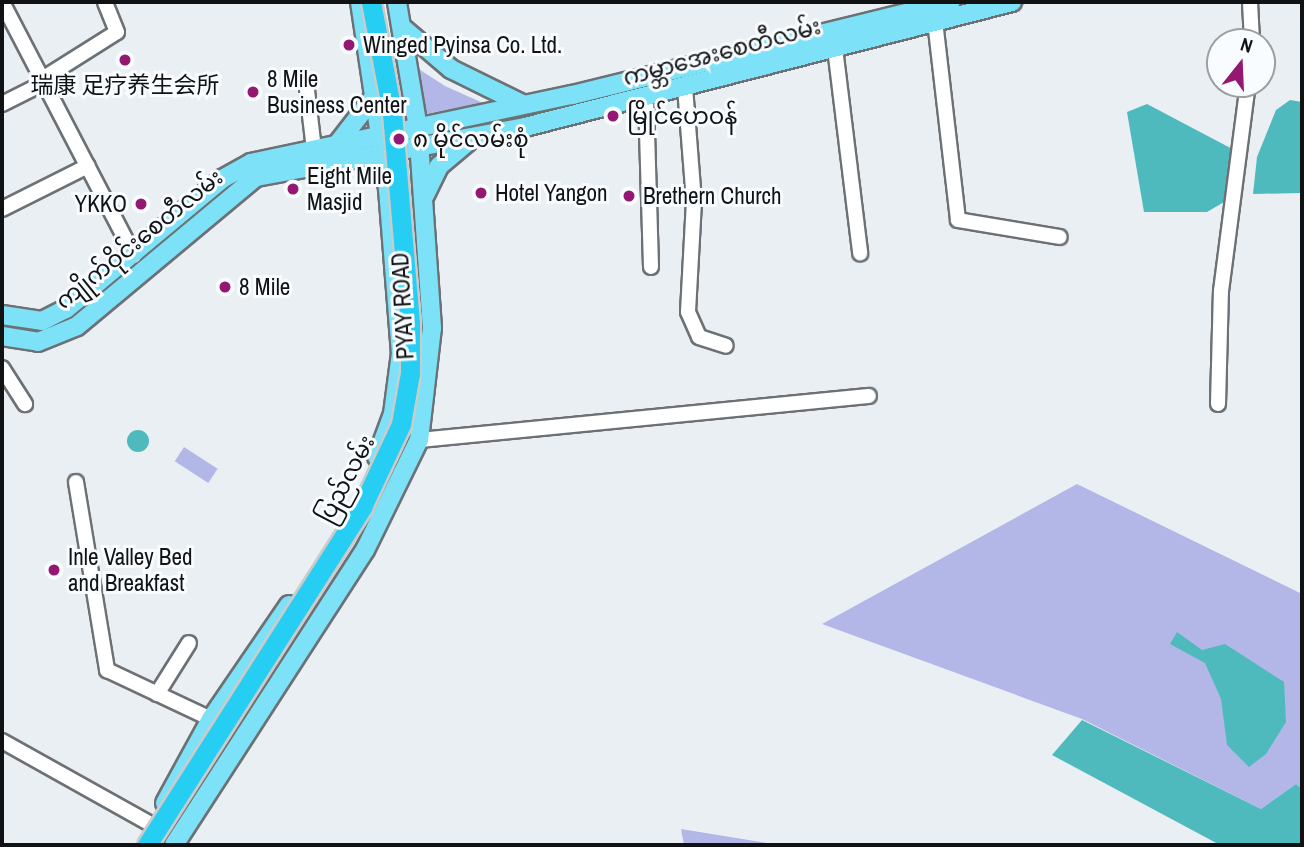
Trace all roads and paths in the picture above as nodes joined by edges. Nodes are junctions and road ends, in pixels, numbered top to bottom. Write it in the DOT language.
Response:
graph roads {
  1 [pos="105,2"];
  2 [pos="360,2"];
  3 [pos="371,2"];
  4 [pos="384,2"];
  5 [pos="397,2"];
  6 [pos="951,2"];
  7 [pos="1012,2"];
  8 [pos="1250,2"];
  9 [pos="2,3"];
  10 [pos="924,19"];
  11 [pos="1251,28"];
  12 [pos="404,29"];
  13 [pos="369,36"];
  14 [pos="835,48"];
  15 [pos="773,55"];
  16 [pos="45,80"];
  17 [pos="685,87"];
  18 [pos="307,90"];
  19 [pos="377,93"];
  20 [pos="646,98"];
  21 [pos="1246,98"];
  22 [pos="2,104"];
  23 [pos="522,104"];
  24 [pos="418,128"];
  25 [pos="381,135"];
  26 [pos="473,138"];
  27 [pos="335,147"];
  28 [pos="419,149"];
  29 [pos="314,150"];
  30 [pos="383,156"];
  31 [pos="348,161"];
  32 [pos="88,166"];
  33 [pos="388,189"];
  34 [pos="423,205"];
  35 [pos="2,209"];
  36 [pos="1060,237"];
  37 [pos="860,253"];
  38 [pos="134,256"];
  39 [pos="651,267"];
  40 [pos="3,319"];
  41 [pos="2,336"];
  42 [pos="726,346"];
  43 [pos="2,368"];
  44 [pos="869,396"];
  45 [pos="428,403"];
  46 [pos="25,404"];
  47 [pos="1218,404"];
  48 [pos="393,414"];
  49 [pos="419,440"];
  50 [pos="76,482"];
  51 [pos="189,643"];
  52 [pos="157,694"];
  53 [pos="211,719"];
  54 [pos="2,741"];
  55 [pos="152,825"];
  56 [pos="142,845"];
  57 [pos="147,845"];
  58 [pos="162,845"];
  59 [pos="174,845"];
  1 -- 16 [label="street"];
  2 -- 13 [label="main road"];
  3 -- 57 [label="highway, ပြည်လမ်း, bridge"];
  4 -- 58 [label="highway, ပြည်လမ်း"];
  5 -- 12 [label="main road"];
  6 -- 10 [label="main road, ကမ္ဘာအေးစေတီလမ်း"];
  7 -- 10 [label="main road, ကမ္ဘာအေးစေတီလမ်း"];
  8 -- 11 [label="street"];
  9 -- 16 [label="street"];
  10 -- 14 [label="main road, ကမ္ဘာအေးစေတီလမ်း"];
  10 -- 15 [label="main road, ကမ္ဘာအေးစေတီလမ်း"];
  10 -- 36 [label="street"];
  12 -- 13 [label="street"];
  12 -- 23 [label="main road"];
  12 -- 24 [label="main road"];
  13 -- 19 [label="main road"];
  14 -- 15 [label="main road, ကမ္ဘာအေးစေတီလမ်း"];
  14 -- 37 [label="street"];
  15 -- 17 [label="main road, ကမ္ဘာအေးစေတီလမ်း"];
  15 -- 23 [label="main road, ကမ္ဘာအေးစေတီလမ်း"];
  16 -- 22 [label="street"];
  16 -- 32 [label="street"];
  17 -- 20 [label="main road, ကမ္ဘာအေးစေတီလမ်း"];
  17 -- 42 [label="street"];
  18 -- 29 [label="street"];
  19 -- 25 [label="main road"];
  19 -- 27 [label="main road"];
  20 -- 26 [label="main road, ကမ္ဘာအေးစေတီလမ်း"];
  20 -- 39 [label="street"];
  21 -- 47 [label="street"];
  23 -- 24 [label="main road, ကမ္ဘာအေးစေတီလမ်း"];
  24 -- 25 [label="main road, ကမ္ဘာအေးစေတီလမ်း"];
  24 -- 28 [label="main road"];
  25 -- 27 [label="main road, ကမ္ဘာအေးစေတီလမ်း"];
  25 -- 30 [label="main road, ပြည်လမ်း"];
  26 -- 28 [label="main road, ကမ္ဘာအေးစေတီလမ်း"];
  26 -- 34 [label="main road"];
  27 -- 29 [label="main road"];
  28 -- 30 [label="main road, ကျိုက်ဝိုင်းစေတီလမ်း"];
  28 -- 34 [label="main road"];
  29 -- 38 [label="main road"];
  30 -- 31 [label="main road, ကျိုက်ဝိုင်းစေတီလမ်း"];
  30 -- 33 [label="main road, ပြည်လမ်း"];
  31 -- 33 [label="main road"];
  31 -- 41 [label="main road, ကျိုက်ဝိုင်းစေတီလမ်း"];
  32 -- 35 [label="street"];
  32 -- 38 [label="street"];
  33 -- 48 [label="main road, ပြည်လမ်း"];
  34 -- 45 [label="main road, PYAY ROAD"];
  38 -- 40 [label="main road"];
  43 -- 46 [label="street"];
  44 -- 49 [label="street"];
  45 -- 49 [label="main road, ပြည်လမ်း"];
  48 -- 49 [label="main road"];
  48 -- 53 [label="main road, ပြည်လမ်း"];
  49 -- 59 [label="main road, ပြည်လမ်း"];
  50 -- 52 [label="street"];
  51 -- 52 [label="street"];
  52 -- 53 [label="street"];
  53 -- 55 [label="main road, ပြည်လမ်း"];
  54 -- 55 [label="street"];
  55 -- 56 [label="main road, ပြည်လမ်း"];
}
